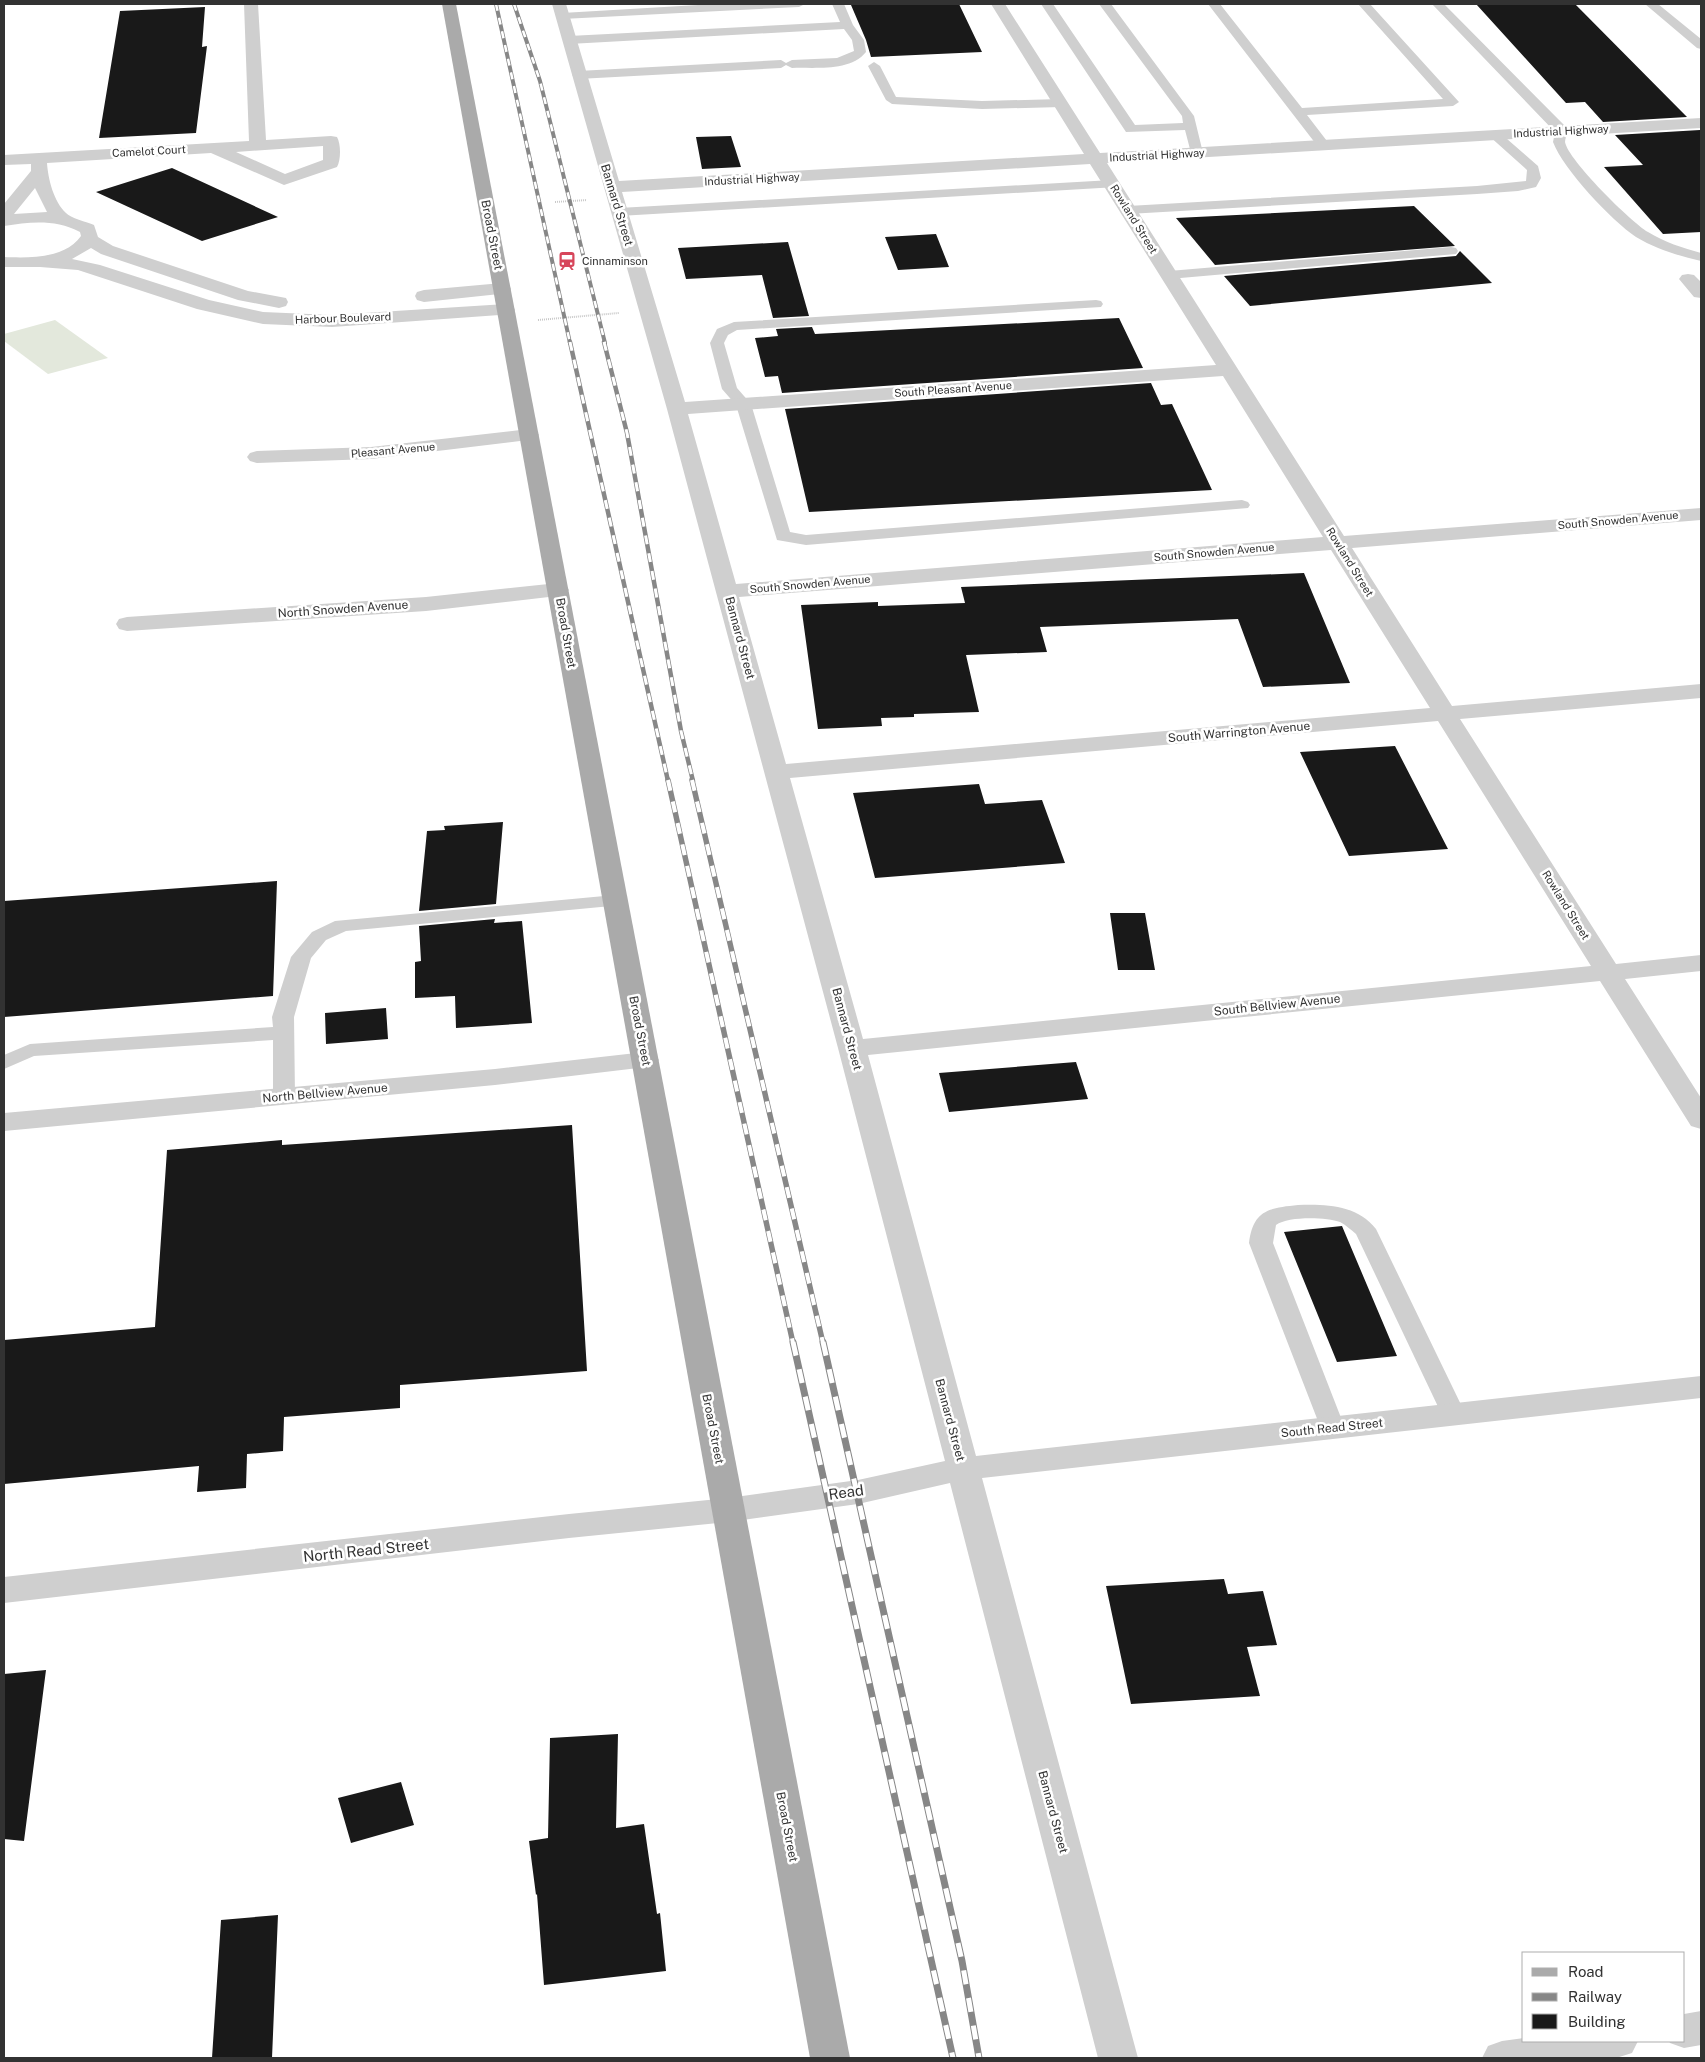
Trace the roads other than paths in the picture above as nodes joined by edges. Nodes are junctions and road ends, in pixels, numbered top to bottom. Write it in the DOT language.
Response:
graph roads {
  1 [pos="251,4"];
  2 [pos="449,4"];
  3 [pos="771,4"];
  4 [pos="799,4"];
  5 [pos="838,4"];
  6 [pos="998,4"];
  7 [pos="1047,4"];
  8 [pos="1105,4"];
  9 [pos="1214,4"];
  10 [pos="1364,4"];
  11 [pos="1438,4"];
  12 [pos="1651,4"];
  13 [pos="560,10"];
  14 [pos="847,25"];
  15 [pos="569,40"];
  16 [pos="1701,45"];
  17 [pos="874,66"];
  18 [pos="578,75"];
  19 [pos="1061,103"];
  20 [pos="1298,112"];
  21 [pos="1701,123"];
  22 [pos="1191,126"];
  23 [pos="1562,131"];
  24 [pos="1494,135"];
  25 [pos="258,144"];
  26 [pos="1324,145"];
  27 [pos="212,147"];
  28 [pos="1197,153"];
  29 [pos="1096,159"];
  30 [pos="4,160"];
  31 [pos="38,166"];
  32 [pos="1112,184"];
  33 [pos="612,187"];
  34 [pos="1128,210"];
  35 [pos="619,212"];
  36 [pos="4,214"];
  37 [pos="60,218"];
  38 [pos="4,221"];
  39 [pos="89,239"];
  40 [pos="1451,251"];
  41 [pos="1701,257"];
  42 [pos="38,261"];
  43 [pos="4,262"];
  44 [pos="1169,275"];
  45 [pos="502,289"];
  46 [pos="407,298"];
  47 [pos="379,300"];
  48 [pos="305,304"];
  49 [pos="1096,304"];
  50 [pos="506,310"];
  51 [pos="289,320"];
  52 [pos="1229,370"];
  53 [pos="742,404"];
  54 [pos="678,409"];
  55 [pos="529,435"];
  56 [pos="257,457"];
  57 [pos="1242,505"];
  58 [pos="1701,514"];
  59 [pos="1337,542"];
  60 [pos="558,590"];
  61 [pos="727,591"];
  62 [pos="127,624"];
  63 [pos="1701,692"];
  64 [pos="1445,714"];
  65 [pos="777,772"];
  66 [pos="616,900"];
  67 [pos="1701,963"];
  68 [pos="1608,972"];
  69 [pos="283,1033"];
  70 [pos="852,1048"];
  71 [pos="645,1060"];
  72 [pos="4,1063"];
  73 [pos="284,1097"];
  74 [pos="1701,1120"];
  75 [pos="4,1122"];
  76 [pos="1701,1387"];
  77 [pos="1454,1415"];
  78 [pos="1332,1428"];
  79 [pos="963,1470"];
  80 [pos="728,1510"];
  81 [pos="4,1590"];
  82 [pos="1701,2028"];
  83 [pos="1685,2031"];
  84 [pos="1611,2042"];
  85 [pos="830,2058"];
  86 [pos="1118,2058"];
  87 [pos="1502,2058"];
  1 -- 25 [label="street"];
  2 -- 45 [label="main road, Broad Street"];
  3 -- 4 [label="lane"];
  3 -- 13 [label="lane"];
  5 -- 14 [label="lane"];
  6 -- 19 [label="street, Rowland Street"];
  7 -- 22 [label="lane"];
  8 -- 22 [label="lane"];
  9 -- 20 [label="lane"];
  10 -- 20 [label="lane"];
  11 -- 23 [label="lane"];
  12 -- 16 [label="lane"];
  13 -- 15 [label="street, Bannard Street"];
  14 -- 15 [label="lane"];
  14 -- 18 [label="lane"];
  15 -- 18 [label="street, Bannard Street"];
  17 -- 19 [label="lane"];
  18 -- 33 [label="street, Bannard Street"];
  19 -- 29 [label="street, Rowland Street"];
  20 -- 26 [label="lane"];
  21 -- 23 [label="street, Industrial Highway"];
  22 -- 28 [label="lane"];
  23 -- 24 [label="street, Industrial Highway"];
  23 -- 41 [label="lane"];
  24 -- 26 [label="street, Industrial Highway"];
  24 -- 34 [label="lane"];
  25 -- 27 [label="street, Camelot Court"];
  25 -- 27 [label="street, Camelot Court"];
  26 -- 28 [label="street, Industrial Highway"];
  27 -- 31 [label="street, Camelot Court"];
  28 -- 29 [label="street, Industrial Highway"];
  29 -- 32 [label="street, Rowland Street"];
  29 -- 33 [label="street, Industrial Highway"];
  30 -- 31 [label="street, Camelot Court"];
  31 -- 36 [label="street"];
  31 -- 37 [label="street"];
  32 -- 34 [label="street, Rowland Street"];
  32 -- 35 [label="lane"];
  33 -- 35 [label="street, Bannard Street"];
  34 -- 44 [label="street, Rowland Street"];
  35 -- 54 [label="street, Bannard Street"];
  37 -- 38 [label="street, Harbour Boulevard"];
  37 -- 39 [label="street, Harbour Boulevard"];
  39 -- 42 [label="street, Harbour Boulevard"];
  39 -- 48 [label="street, Harbour Boulevard"];
  40 -- 44 [label="lane"];
  42 -- 43 [label="street, Harbour Boulevard"];
  42 -- 51 [label="street, Harbour Boulevard"];
  44 -- 52 [label="street, Rowland Street"];
  45 -- 46 [label="street"];
  45 -- 50 [label="main road, Broad Street"];
  47 -- 48 [label="street, Harbour Boulevard"];
  48 -- 51 [label="street"];
  49 -- 53 [label="lane"];
  50 -- 51 [label="street, Harbour Boulevard"];
  50 -- 55 [label="main road, Broad Street"];
  52 -- 53 [label="street, South Pleasant Avenue"];
  52 -- 59 [label="street, Rowland Street"];
  53 -- 54 [label="street, South Pleasant Avenue"];
  53 -- 57 [label="lane"];
  54 -- 61 [label="street, Bannard Street"];
  55 -- 56 [label="street, Pleasant Avenue"];
  55 -- 60 [label="main road, Broad Street"];
  58 -- 59 [label="street, South Snowden Avenue"];
  59 -- 61 [label="street, South Snowden Avenue"];
  59 -- 64 [label="street, Rowland Street"];
  60 -- 62 [label="street, North Snowden Avenue"];
  60 -- 66 [label="main road, Broad Street"];
  61 -- 65 [label="street, Bannard Street"];
  63 -- 64 [label="street, South Warrington Avenue"];
  64 -- 65 [label="street, South Warrington Avenue"];
  64 -- 68 [label="street, Rowland Street"];
  65 -- 70 [label="street, Bannard Street"];
  66 -- 69 [label="lane"];
  66 -- 71 [label="main road, Broad Street"];
  67 -- 68 [label="street, South Bellview Avenue"];
  68 -- 70 [label="street, South Bellview Avenue"];
  68 -- 74 [label="street, Rowland Street"];
  69 -- 72 [label="lane"];
  69 -- 73 [label="lane"];
  70 -- 79 [label="street, Bannard Street"];
  71 -- 73 [label="street, North Bellview Avenue"];
  71 -- 80 [label="main road, Broad Street"];
  73 -- 75 [label="street, North Bellview Avenue"];
  76 -- 77 [label="street, South Read Street"];
  77 -- 78 [label="street, South Read Street"];
  77 -- 78 [label="lane"];
  78 -- 79 [label="street, South Read Street"];
  79 -- 80 [label="street, Read"];
  79 -- 86 [label="street, Bannard Street"];
  80 -- 81 [label="street, North Read Street"];
  80 -- 85 [label="main road, Broad Street"];
  82 -- 83 [label="street"];
  84 -- 87 [label="street"];
}
